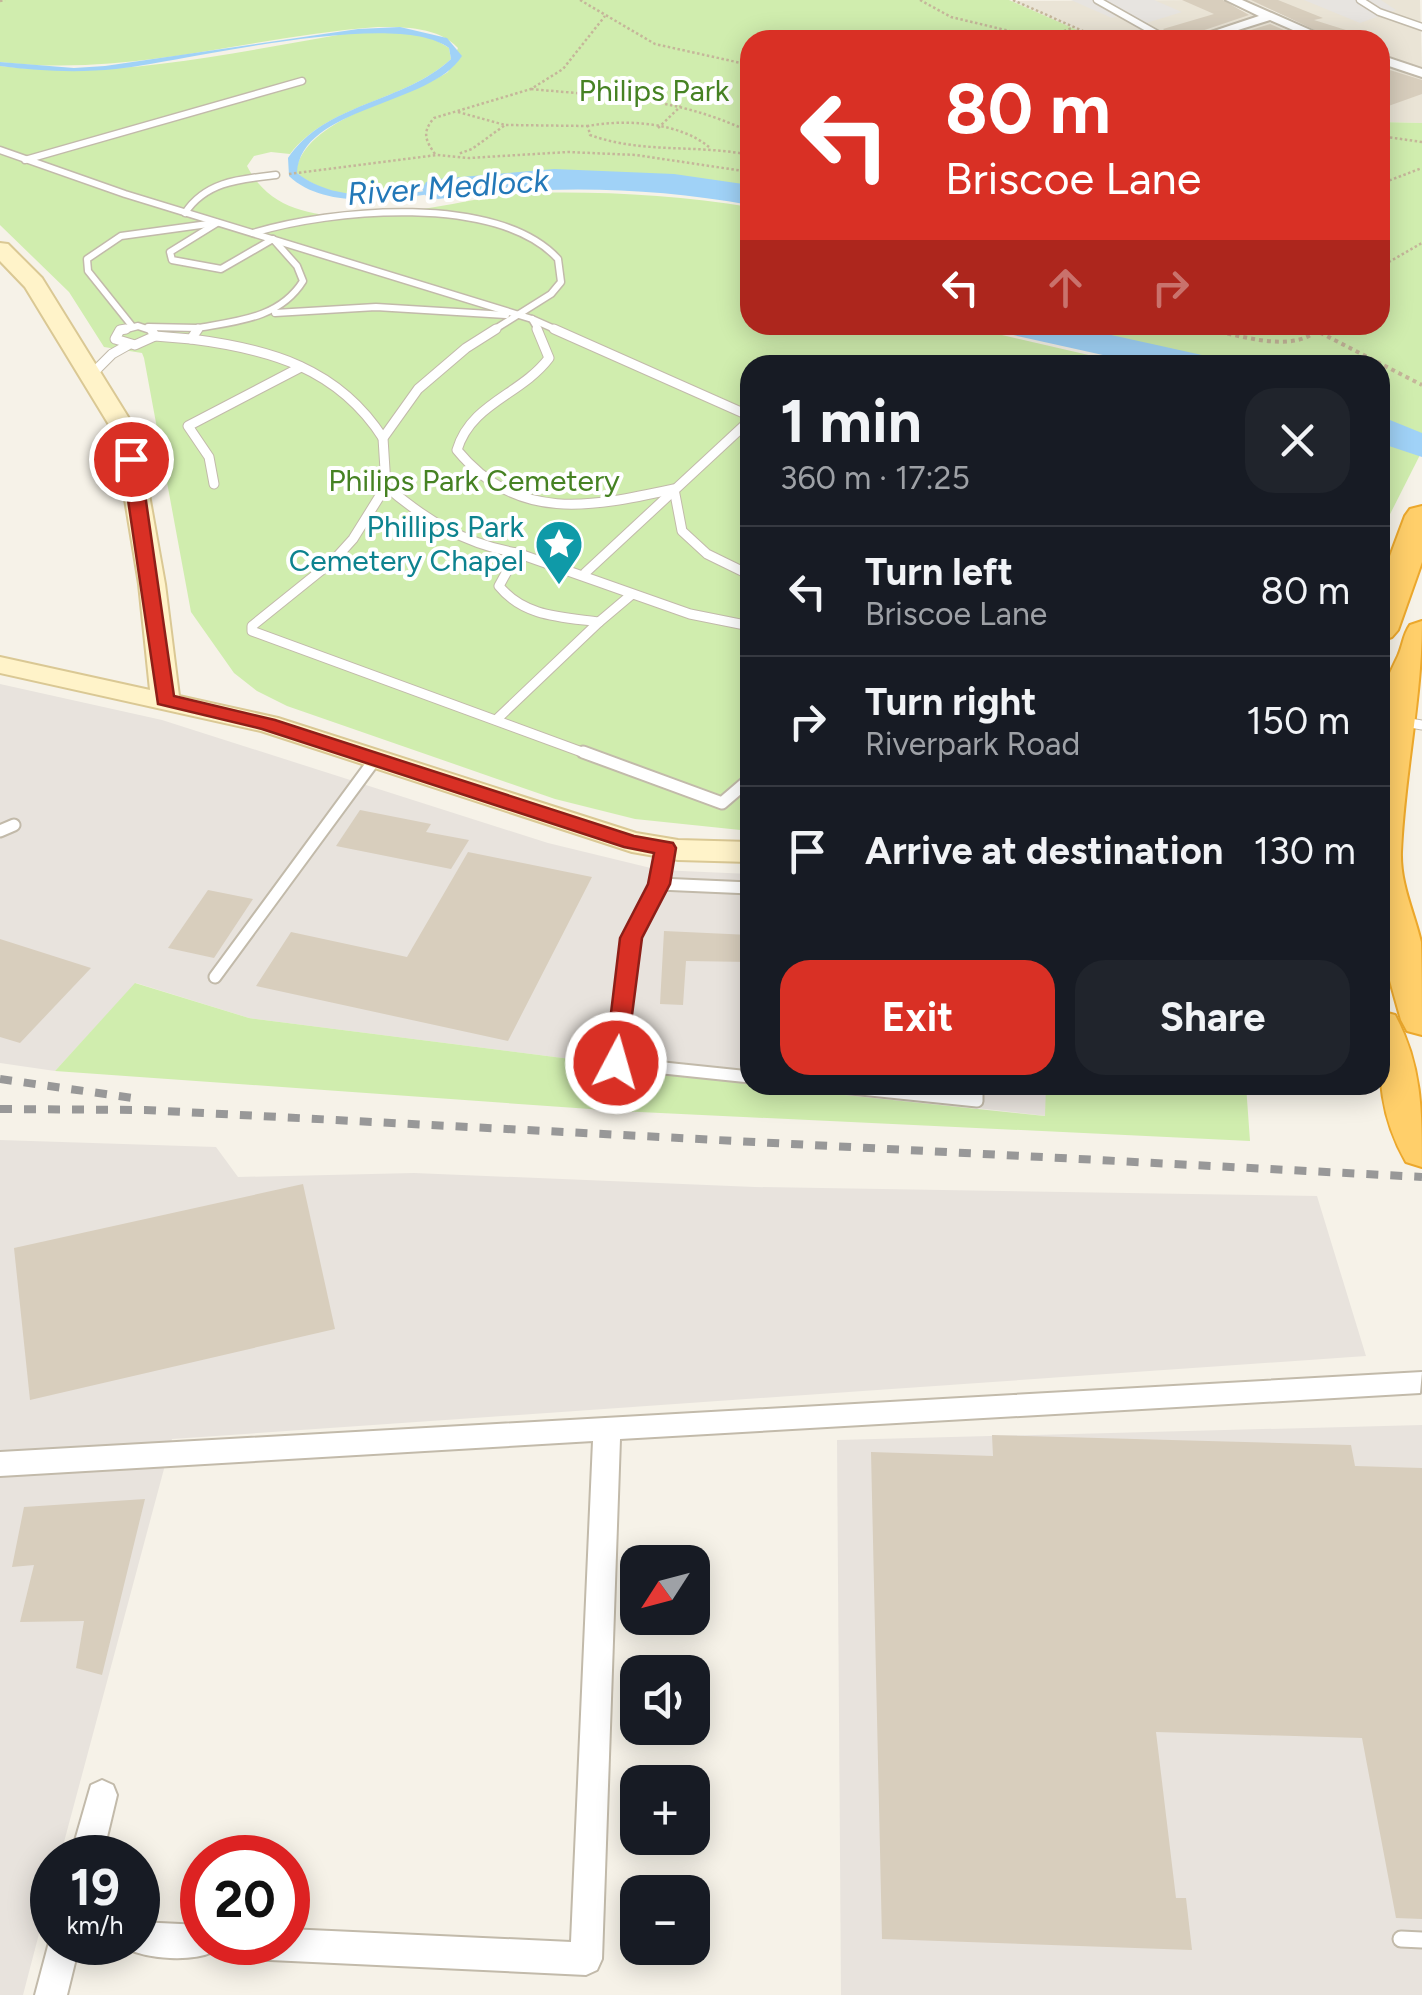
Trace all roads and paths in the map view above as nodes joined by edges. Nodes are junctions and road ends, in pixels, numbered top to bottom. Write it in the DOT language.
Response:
graph roads {
  1 [pos="580,0"];
  2 [pos="920,0"];
  3 [pos="1013,0"];
  4 [pos="1097,0"];
  5 [pos="1232,0"];
  6 [pos="1360,0"];
  7 [pos="605,16"];
  8 [pos="1271,16"];
  9 [pos="1074,27"];
  10 [pos="1422,27"];
  11 [pos="1004,30"];
  12 [pos="1066,30"];
  13 [pos="1081,30"];
  14 [pos="1150,30"];
  15 [pos="1225,30"];
  16 [pos="1304,30"];
  17 [pos="1390,62"];
  18 [pos="740,63"];
  19 [pos="1422,73"];
  20 [pos="302,81"];
  21 [pos="531,90"];
  22 [pos="683,106"];
  23 [pos="454,112"];
  24 [pos="504,125"];
  25 [pos="588,126"];
  26 [pos="658,128"];
  27 [pos="740,128"];
  28 [pos="1390,137"];
  29 [pos="1422,142"];
  30 [pos="639,147"];
  31 [pos="709,147"];
  32 [pos="0,150"];
  33 [pos="740,153"];
  34 [pos="437,155"];
  35 [pos="636,155"];
  36 [pos="451,156"];
  37 [pos="25,160"];
  38 [pos="1422,168"];
  39 [pos="740,171"];
  40 [pos="300,173"];
  41 [pos="276,176"];
  42 [pos="1390,180"];
  43 [pos="185,213"];
  44 [pos="218,223"];
  45 [pos="253,233"];
  46 [pos="273,239"];
  47 [pos="1422,244"];
  48 [pos="0,249"];
  49 [pos="1390,261"];
  50 [pos="266,314"];
  51 [pos="520,316"];
  52 [pos="532,319"];
  53 [pos="132,326"];
  54 [pos="148,327"];
  55 [pos="198,328"];
  56 [pos="1236,335"];
  57 [pos="1314,335"];
  58 [pos="1324,335"];
  59 [pos="155,336"];
  60 [pos="191,339"];
  61 [pos="128,345"];
  62 [pos="1363,355"];
  63 [pos="301,367"];
  64 [pos="1390,369"];
  65 [pos="91,375"];
  66 [pos="1422,385"];
  67 [pos="740,413"];
  68 [pos="740,427"];
  69 [pos="383,438"];
  70 [pos="214,484"];
  71 [pos="386,486"];
  72 [pos="674,488"];
  73 [pos="1422,516"];
  74 [pos="518,553"];
  75 [pos="740,569"];
  76 [pos="585,573"];
  77 [pos="631,595"];
  78 [pos="1390,603"];
  79 [pos="599,622"];
  80 [pos="740,624"];
  81 [pos="1422,632"];
  82 [pos="0,664"];
  83 [pos="165,700"];
  84 [pos="496,720"];
  85 [pos="1409,723"];
  86 [pos="376,758"];
  87 [pos="740,788"];
  88 [pos="1390,820"];
  89 [pos="14,825"];
  90 [pos="0,831"];
  91 [pos="666,848"];
  92 [pos="740,852"];
  93 [pos="659,884"];
  94 [pos="740,888"];
  95 [pos="1390,900"];
  96 [pos="215,977"];
  97 [pos="1422,1020"];
  98 [pos="1390,1056"];
  99 [pos="740,1077"];
  100 [pos="919,1095"];
  101 [pos="977,1095"];
  102 [pos="1422,1150"];
  103 [pos="1420,1382"];
  104 [pos="608,1430"];
  105 [pos="0,1464"];
  106 [pos="102,1795"];
  107 [pos="92,1835"];
  108 [pos="1402,1939"];
  109 [pos="1422,1940"];
  110 [pos="310,1946"];
  111 [pos="58,1965"];
  112 [pos="51,1995"];
  1 -- 7 [label="path"];
  2 -- 11 [label="path"];
  3 -- 9 [label="path"];
  4 -- 14 [label="lane"];
  5 -- 8 [label="street"];
  6 -- 10 [label="lane"];
  7 -- 18 [label="path"];
  7 -- 21 [label="path"];
  8 -- 15 [label="street"];
  8 -- 16 [label="street"];
  9 -- 12 [label="path"];
  9 -- 13 [label="path"];
  17 -- 19 [label="street"];
  20 -- 37 [label="lane"];
  21 -- 22 [label="path"];
  21 -- 23 [label="path"];
  22 -- 26 [label="path"];
  22 -- 27 [label="path"];
  23 -- 24 [label="path"];
  23 -- 34 [label="path"];
  24 -- 25 [label="path"];
  24 -- 36 [label="path"];
  25 -- 26 [label="path"];
  25 -- 30 [label="path"];
  26 -- 31 [label="path"];
  28 -- 29 [label="path"];
  30 -- 31 [label="path"];
  30 -- 35 [label="path"];
  31 -- 33 [label="path"];
  32 -- 37 [label="lane"];
  34 -- 36 [label="path"];
  34 -- 40 [label="path"];
  35 -- 36 [label="path"];
  35 -- 39 [label="path"];
  37 -- 43 [label="lane"];
  38 -- 42 [label="path"];
  41 -- 43 [label="lane"];
  43 -- 44 [label="lane"];
  44 -- 45 [label="lane"];
  44 -- 46 [label="lane"];
  44 -- 53 [label="lane"];
  45 -- 46 [label="lane"];
  45 -- 51 [label="lane"];
  46 -- 50 [label="lane"];
  46 -- 51 [label="lane"];
  47 -- 49 [label="path"];
  48 -- 65 [label="street"];
  50 -- 51 [label="lane"];
  50 -- 55 [label="lane"];
  51 -- 52 [label="lane"];
  51 -- 69 [label="lane"];
  52 -- 67 [label="lane"];
  52 -- 72 [label="lane"];
  53 -- 54 [label="lane"];
  53 -- 61 [label="lane"];
  54 -- 55 [label="lane"];
  54 -- 59 [label="lane"];
  55 -- 60 [label="lane"];
  56 -- 57 [label="path"];
  58 -- 62 [label="path"];
  59 -- 60 [label="lane"];
  59 -- 61 [label="lane"];
  60 -- 63 [label="lane"];
  61 -- 65 [label="lane"];
  63 -- 69 [label="lane"];
  63 -- 70 [label="lane"];
  64 -- 66 [label="path"];
  65 -- 83 [label="street"];
  68 -- 72 [label="lane"];
  69 -- 71 [label="lane"];
  71 -- 74 [label="lane"];
  71 -- 84 [label="lane"];
  72 -- 75 [label="lane"];
  72 -- 76 [label="lane"];
  73 -- 78 [label="highway"];
  74 -- 76 [label="lane"];
  74 -- 79 [label="lane"];
  76 -- 77 [label="lane"];
  77 -- 79 [label="lane"];
  77 -- 80 [label="lane"];
  79 -- 84 [label="lane"];
  81 -- 85 [label="highway"];
  82 -- 83 [label="street"];
  83 -- 86 [label="street"];
  84 -- 87 [label="lane"];
  85 -- 88 [label="highway"];
  86 -- 91 [label="street"];
  86 -- 96 [label="lane"];
  89 -- 90 [label="lane"];
  91 -- 92 [label="street"];
  91 -- 93 [label="lane"];
  93 -- 94 [label="lane"];
  93 -- 99 [label="lane"];
  95 -- 97 [label="highway"];
  98 -- 102 [label="highway"];
  100 -- 101 [label="lane"];
  103 -- 104 [label="street"];
  104 -- 105 [label="street"];
  104 -- 110 [label="street"];
  106 -- 107 [label="street"];
  108 -- 109 [label="lane"];
  111 -- 112 [label="street"];
}
